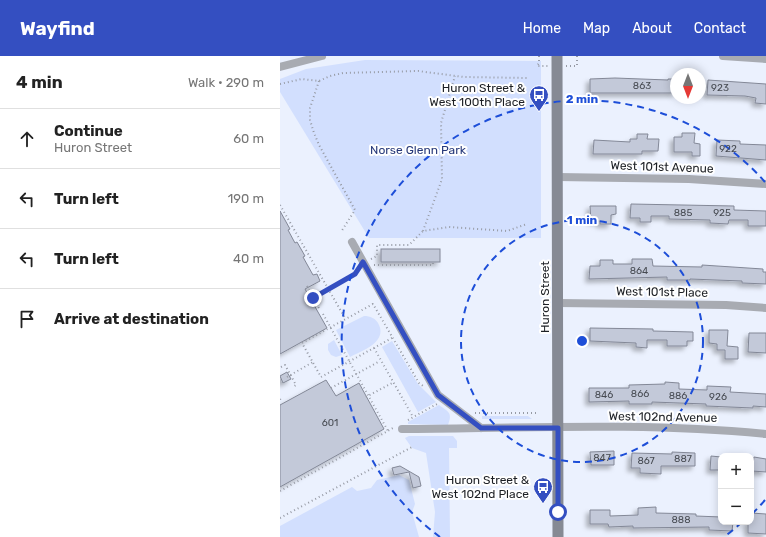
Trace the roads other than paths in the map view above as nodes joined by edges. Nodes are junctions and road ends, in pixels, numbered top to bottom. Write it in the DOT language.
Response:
graph roads {
  1 [pos="322,56"];
  2 [pos="557,56"];
  3 [pos="723,56"];
  4 [pos="766,59"];
  5 [pos="280,66"];
  6 [pos="558,177"];
  7 [pos="766,184"];
  8 [pos="352,242"];
  9 [pos="558,303"];
  10 [pos="766,308"];
  11 [pos="398,428"];
  12 [pos="481,428"];
  13 [pos="558,428"];
  14 [pos="766,434"];
  15 [pos="558,537"];
  1 -- 5 [label="street"];
  2 -- 6 [label="main road, Huron Street"];
  3 -- 4 [label="street"];
  6 -- 7 [label="street, West 101st Avenue"];
  6 -- 9 [label="main road, Huron Street"];
  8 -- 12 [label="street"];
  9 -- 10 [label="street, West 101st Place"];
  9 -- 13 [label="main road, Huron Street"];
  11 -- 12 [label="street, West 102nd Avenue"];
  12 -- 13 [label="street, West 102nd Avenue"];
  13 -- 14 [label="street, West 102nd Avenue"];
  13 -- 15 [label="main road, Huron Street"];
}
